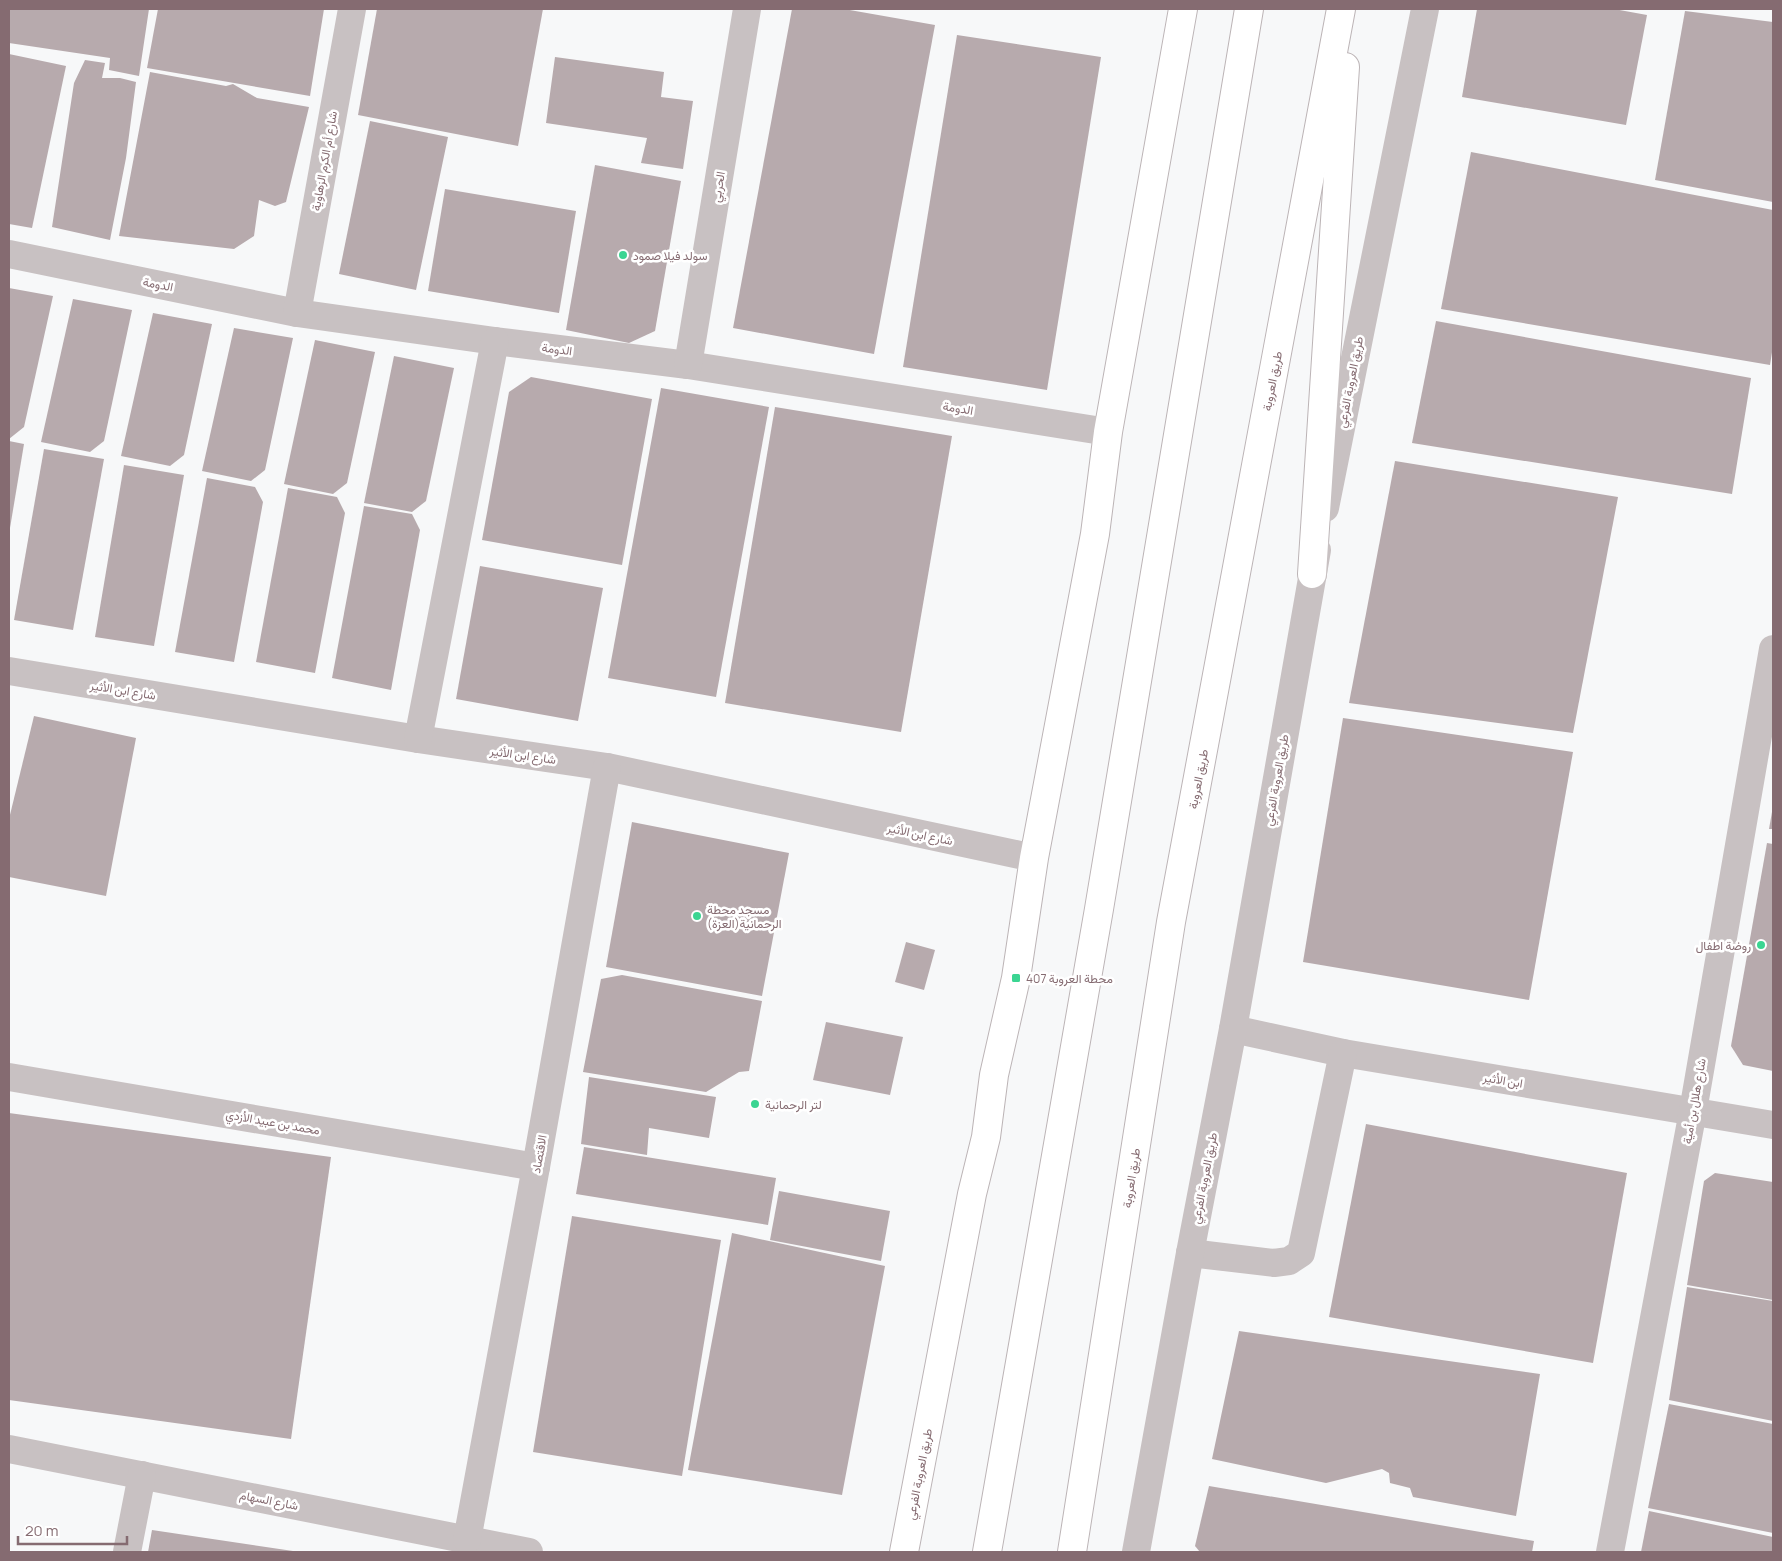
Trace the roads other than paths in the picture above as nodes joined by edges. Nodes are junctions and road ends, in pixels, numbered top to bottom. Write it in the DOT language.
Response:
graph roads {
  1 [pos="352,9"];
  2 [pos="747,9"];
  3 [pos="1183,9"];
  4 [pos="1249,9"];
  5 [pos="1341,9"];
  6 [pos="1349,9"];
  7 [pos="1425,9"];
  8 [pos="9,254"];
  9 [pos="297,312"];
  10 [pos="495,341"];
  11 [pos="688,365"];
  12 [pos="1108,432"];
  13 [pos="1312,574"];
  14 [pos="1773,649"];
  15 [pos="9,671"];
  16 [pos="418,739"];
  17 [pos="607,767"];
  18 [pos="1034,858"];
  19 [pos="1233,1029"];
  20 [pos="1343,1053"];
  21 [pos="9,1077"];
  22 [pos="1693,1111"];
  23 [pos="1773,1125"];
  24 [pos="536,1167"];
  25 [pos="1190,1253"];
  26 [pos="9,1449"];
  27 [pos="142,1475"];
  28 [pos="467,1540"];
  29 [pos="127,1552"];
  30 [pos="528,1552"];
  31 [pos="904,1552"];
  32 [pos="987,1552"];
  33 [pos="1072,1552"];
  34 [pos="1136,1552"];
  35 [pos="1610,1552"];
  1 -- 9 [label="street, شارع أم الكرم الزهاوية"];
  2 -- 11 [label="street, الحربي"];
  3 -- 12 [label="main road, طريق العروبة الفرعي"];
  4 -- 32 [label="main road"];
  5 -- 33 [label="main road, طريق العروبة"];
  6 -- 13 [label="main road"];
  7 -- 13 [label="street, طريق العروبة الفرعي"];
  8 -- 9 [label="street, الدومة"];
  9 -- 10 [label="street, الدومة"];
  10 -- 11 [label="street, الدومة"];
  10 -- 16 [label="street"];
  11 -- 12 [label="street, الدومة"];
  12 -- 18 [label="main road, طريق العروبة الفرعي"];
  13 -- 19 [label="street, طريق العروبة الفرعي"];
  14 -- 22 [label="street, شارع هلال بن أمية"];
  15 -- 16 [label="street, شارع ابن الأثير"];
  16 -- 17 [label="street, شارع ابن الأثير"];
  17 -- 18 [label="street, شارع ابن الأثير"];
  17 -- 24 [label="street, الاقتصاد"];
  18 -- 31 [label="main road, طريق العروبة الفرعي"];
  19 -- 20 [label="street, ابن الأثير"];
  19 -- 25 [label="street, طريق العروبة الفرعي"];
  20 -- 22 [label="street, ابن الأثير"];
  20 -- 25 [label="street"];
  21 -- 24 [label="street, محمد بن عبيد الأزدي"];
  22 -- 23 [label="street, ابن الأثير"];
  22 -- 35 [label="street, شارع هلال بن أمية"];
  24 -- 28 [label="street, الاقتصاد"];
  25 -- 34 [label="street, طريق العروبة الفرعي"];
  26 -- 27 [label="street, شارع السهام"];
  27 -- 28 [label="street, شارع السهام"];
  27 -- 29 [label="street"];
  28 -- 30 [label="street, شارع السهام"];
}
